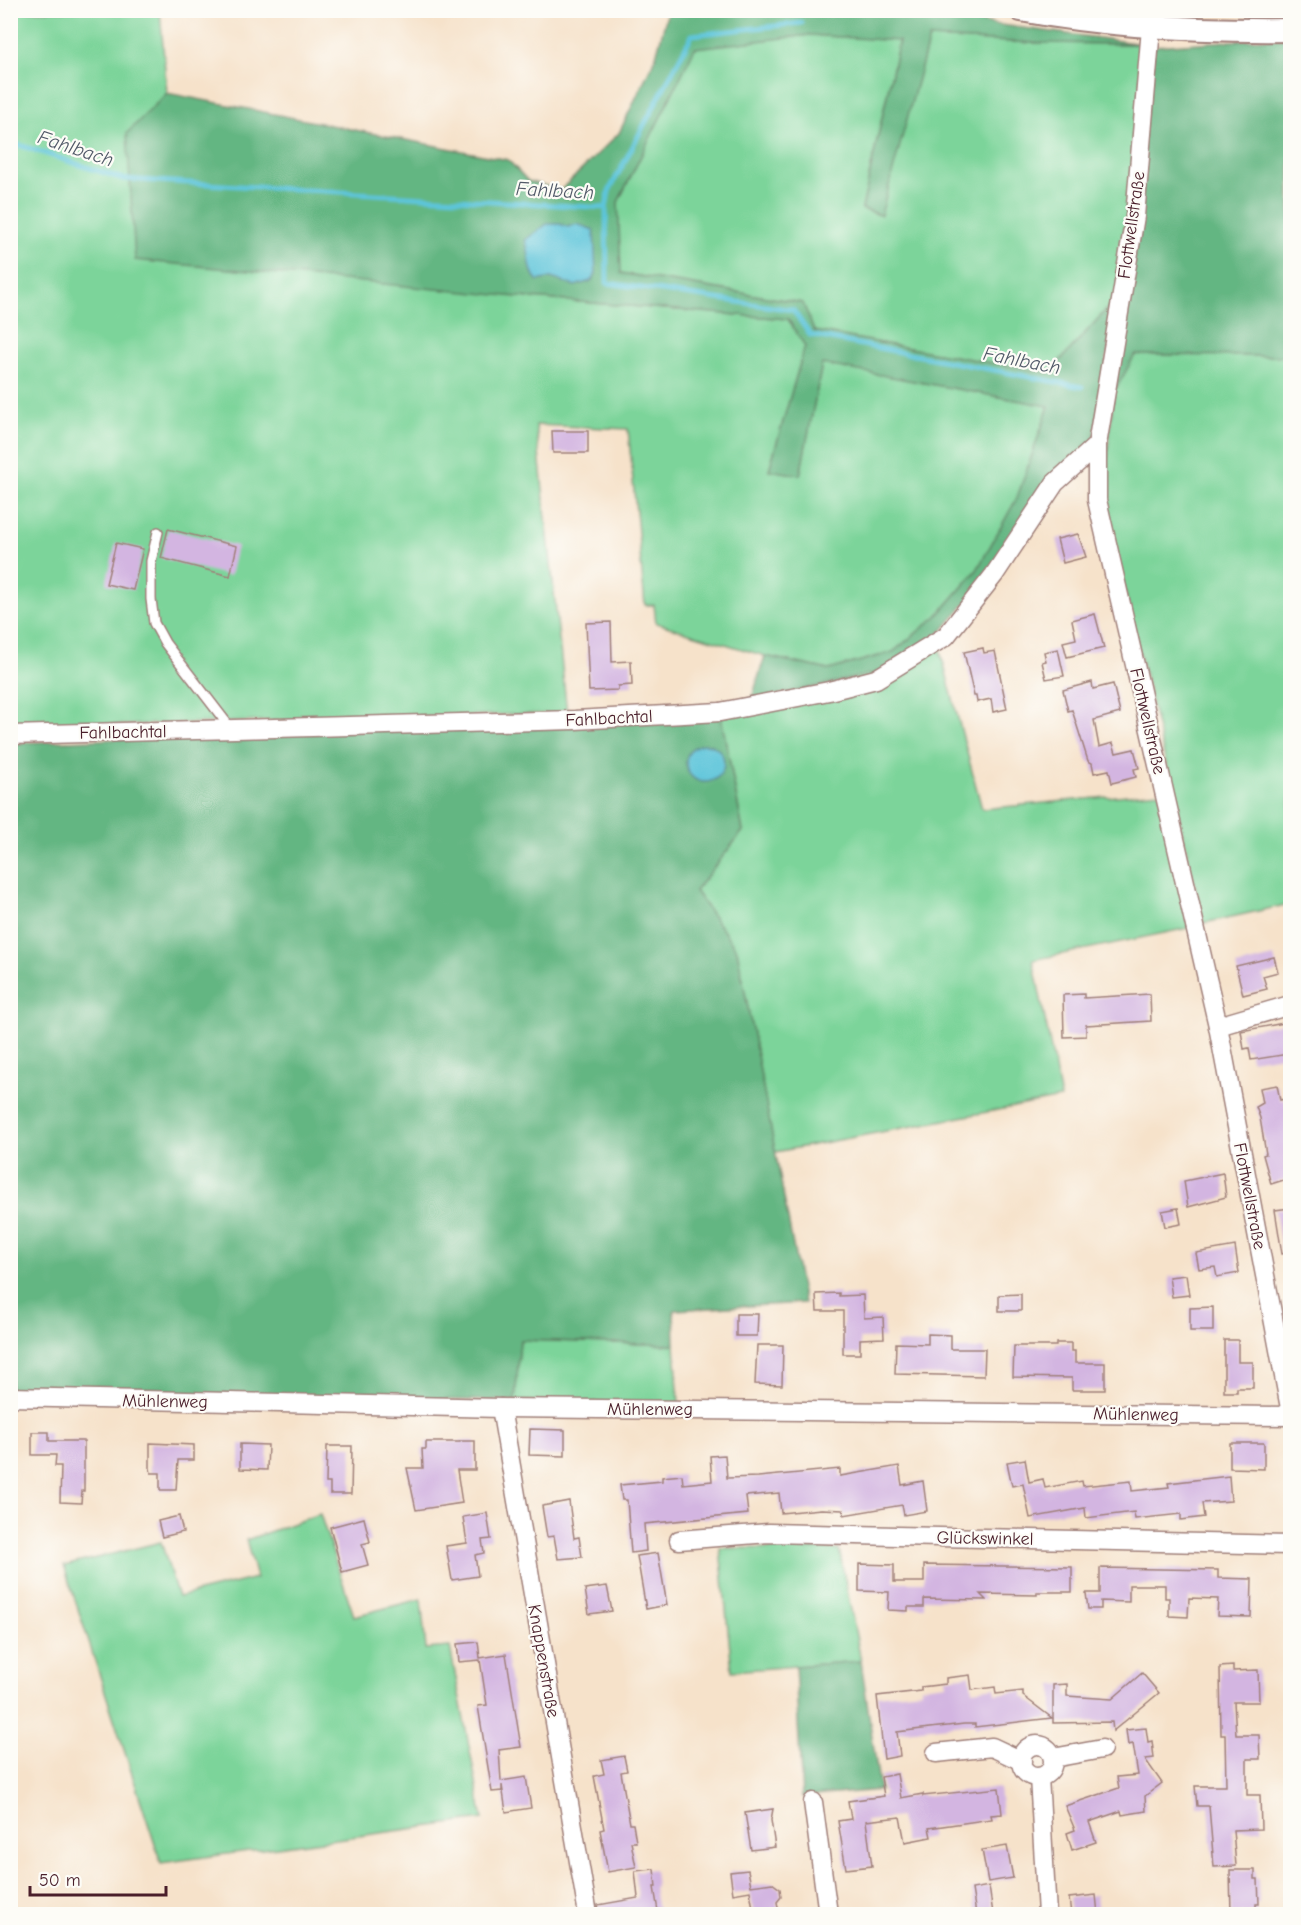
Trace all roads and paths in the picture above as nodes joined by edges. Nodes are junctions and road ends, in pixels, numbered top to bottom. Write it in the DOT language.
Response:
graph roads {
  1 [pos="1021,10"];
  2 [pos="1151,28"];
  3 [pos="1290,30"];
  4 [pos="1097,445"];
  5 [pos="158,532"];
  6 [pos="232,730"];
  7 [pos="10,735"];
  8 [pos="1290,1005"];
  9 [pos="1218,1026"];
  10 [pos="10,1397"];
  11 [pos="501,1408"];
  12 [pos="1290,1408"];
  13 [pos="1290,1416"];
  14 [pos="679,1540"];
  15 [pos="1290,1545"];
  16 [pos="1102,1749"];
  17 [pos="936,1753"];
  18 [pos="1053,1758"];
  19 [pos="1022,1761"];
  20 [pos="1039,1777"];
  21 [pos="813,1802"];
  22 [pos="588,1914"];
  23 [pos="828,1914"];
  24 [pos="1047,1914"];
  1 -- 2 [label="street"];
  2 -- 3 [label="street"];
  2 -- 4 [label="street, Flottwellstraße"];
  4 -- 6 [label="street, Fahlbachtal"];
  4 -- 9 [label="street, Flottwellstraße"];
  5 -- 6 [label="lane"];
  6 -- 7 [label="street, Fahlbachtal"];
  8 -- 9 [label="street"];
  9 -- 12 [label="street, Flottwellstraße"];
  10 -- 11 [label="street, Mühlenweg"];
  11 -- 13 [label="street, Mühlenweg"];
  11 -- 22 [label="street, Knappenstraße"];
  14 -- 15 [label="street, Glückswinkel"];
  16 -- 18 [label="street"];
  17 -- 19 [label="street"];
  18 -- 19 [label="street"];
  18 -- 20 [label="street"];
  19 -- 20 [label="street"];
  20 -- 24 [label="street"];
  21 -- 23 [label="street"];
}
